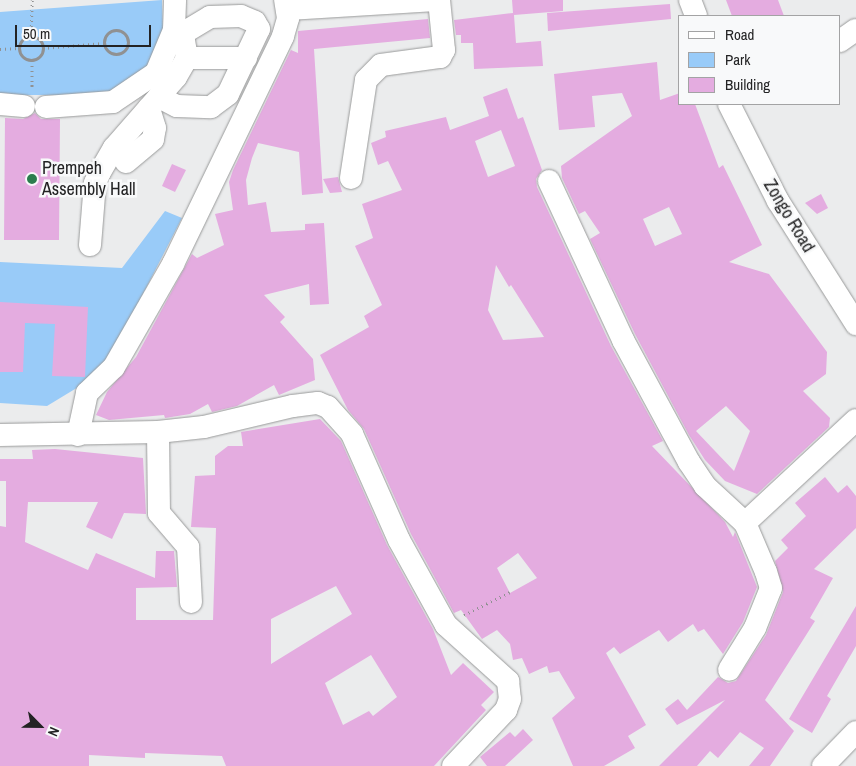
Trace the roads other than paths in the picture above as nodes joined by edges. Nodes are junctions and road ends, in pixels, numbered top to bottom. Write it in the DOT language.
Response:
graph roads {
  1 [pos="175,0"];
  2 [pos="433,0"];
  3 [pos="438,0"];
  4 [pos="690,0"];
  5 [pos="286,4"];
  6 [pos="696,15"];
  7 [pos="856,30"];
  8 [pos="177,33"];
  9 [pos="841,40"];
  10 [pos="187,58"];
  11 [pos="246,58"];
  12 [pos="154,102"];
  13 [pos="0,104"];
  14 [pos="734,106"];
  15 [pos="126,162"];
  16 [pos="351,178"];
  17 [pos="549,181"];
  18 [pos="90,245"];
  19 [pos="856,324"];
  20 [pos="856,420"];
  21 [pos="158,432"];
  22 [pos="0,435"];
  23 [pos="78,435"];
  24 [pos="745,523"];
  25 [pos="191,602"];
  26 [pos="729,670"];
  27 [pos="856,732"];
  28 [pos="453,766"];
  29 [pos="823,766"];
  1 -- 8 [label="street"];
  2 -- 5 [label="street"];
  3 -- 16 [label="street"];
  4 -- 6 [label="street"];
  5 -- 23 [label="street"];
  7 -- 9 [label="street"];
  8 -- 10 [label="street"];
  8 -- 11 [label="street"];
  8 -- 13 [label="street"];
  10 -- 11 [label="street"];
  10 -- 12 [label="street"];
  11 -- 12 [label="street"];
  12 -- 15 [label="street"];
  12 -- 18 [label="street"];
  14 -- 19 [label="street, Zongo Road"];
  17 -- 24 [label="street"];
  20 -- 24 [label="street"];
  21 -- 23 [label="street"];
  21 -- 25 [label="street"];
  21 -- 28 [label="street"];
  22 -- 23 [label="street"];
  24 -- 26 [label="street"];
  27 -- 29 [label="street"];
}
